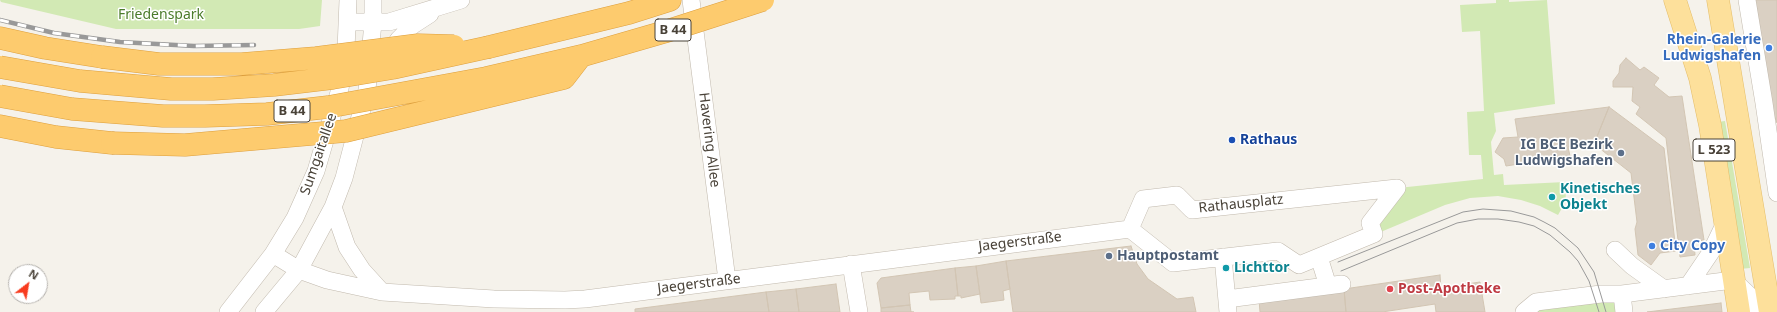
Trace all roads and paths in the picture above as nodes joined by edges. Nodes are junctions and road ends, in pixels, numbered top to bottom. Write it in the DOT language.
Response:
graph roads {
  1 [pos="348,0"];
  2 [pos="373,0"];
  3 [pos="419,0"];
  4 [pos="461,0"];
  5 [pos="670,0"];
  6 [pos="691,0"];
  7 [pos="763,0"];
  8 [pos="1675,0"];
  9 [pos="1718,0"];
  10 [pos="1747,0"];
  11 [pos="442,6"];
  12 [pos="348,22"];
  13 [pos="373,22"];
  14 [pos="0,38"];
  15 [pos="489,47"];
  16 [pos="581,56"];
  17 [pos="0,67"];
  18 [pos="367,90"];
  19 [pos="0,96"];
  20 [pos="0,126"];
  21 [pos="1777,193"];
  22 [pos="333,207"];
  23 [pos="1725,222"];
  24 [pos="1130,228"];
  25 [pos="1614,250"];
  26 [pos="273,254"];
  27 [pos="1223,257"];
  28 [pos="1319,257"];
  29 [pos="851,264"];
  30 [pos="299,270"];
  31 [pos="727,280"];
  32 [pos="1733,280"];
  33 [pos="1688,286"];
  34 [pos="1664,289"];
  35 [pos="382,292"];
  36 [pos="1622,294"];
  37 [pos="1228,305"];
  38 [pos="495,306"];
  39 [pos="228,312"];
  40 [pos="264,312"];
  41 [pos="859,312"];
  42 [pos="1524,312"];
  43 [pos="1624,312"];
  44 [pos="1739,312"];
  45 [pos="1754,312"];
  46 [pos="1770,312"];
  1 -- 12 [label="street, Sumgaitallee"];
  2 -- 13 [label="street, Sumgaitallee"];
  3 -- 11 [label="street"];
  4 -- 11 [label="street"];
  5 -- 15 [label="highway, B 44"];
  6 -- 31 [label="street, Havering Allee"];
  7 -- 16 [label="highway, B 44, bridge"];
  8 -- 23 [label="main road, L 523"];
  9 -- 46 [label="main road, L 523"];
  10 -- 21 [label="street"];
  11 -- 13 [label="street"];
  11 -- 18 [label="street"];
  12 -- 13 [label="street"];
  12 -- 26 [label="street, Sumgaitallee"];
  13 -- 18 [label="street, Sumgaitallee"];
  14 -- 15 [label="highway, bridge"];
  15 -- 17 [label="highway, B 44, bridge"];
  16 -- 19 [label="highway, B 44, bridge"];
  16 -- 20 [label="highway, bridge"];
  18 -- 22 [label="street, Sumgaitallee"];
  22 -- 30 [label="street, Sumgaitallee"];
  22 -- 35 [label="street"];
  23 -- 32 [label="main road, L 523"];
  23 -- 33 [label="street"];
  24 -- 27 [label="street, Rathausplatz"];
  24 -- 28 [label="street, Rathausplatz"];
  24 -- 29 [label="street, Jaegerstraße"];
  25 -- 34 [label="street"];
  26 -- 30 [label="street, Jaegerstraße"];
  26 -- 39 [label="street, Sumgaitallee"];
  27 -- 28 [label="street, Rathausplatz"];
  27 -- 37 [label="street"];
  28 -- 37 [label="street"];
  29 -- 31 [label="street, Jaegerstraße"];
  29 -- 41 [label="street"];
  30 -- 35 [label="street, Jaegerstraße"];
  30 -- 40 [label="street, Sumgaitallee"];
  31 -- 38 [label="street, Jaegerstraße"];
  32 -- 33 [label="street"];
  32 -- 44 [label="main road, L 523"];
  32 -- 45 [label="street"];
  33 -- 34 [label="street"];
  34 -- 36 [label="street"];
  35 -- 38 [label="street, Jaegerstraße"];
  36 -- 42 [label="street"];
  36 -- 43 [label="street"];
}
